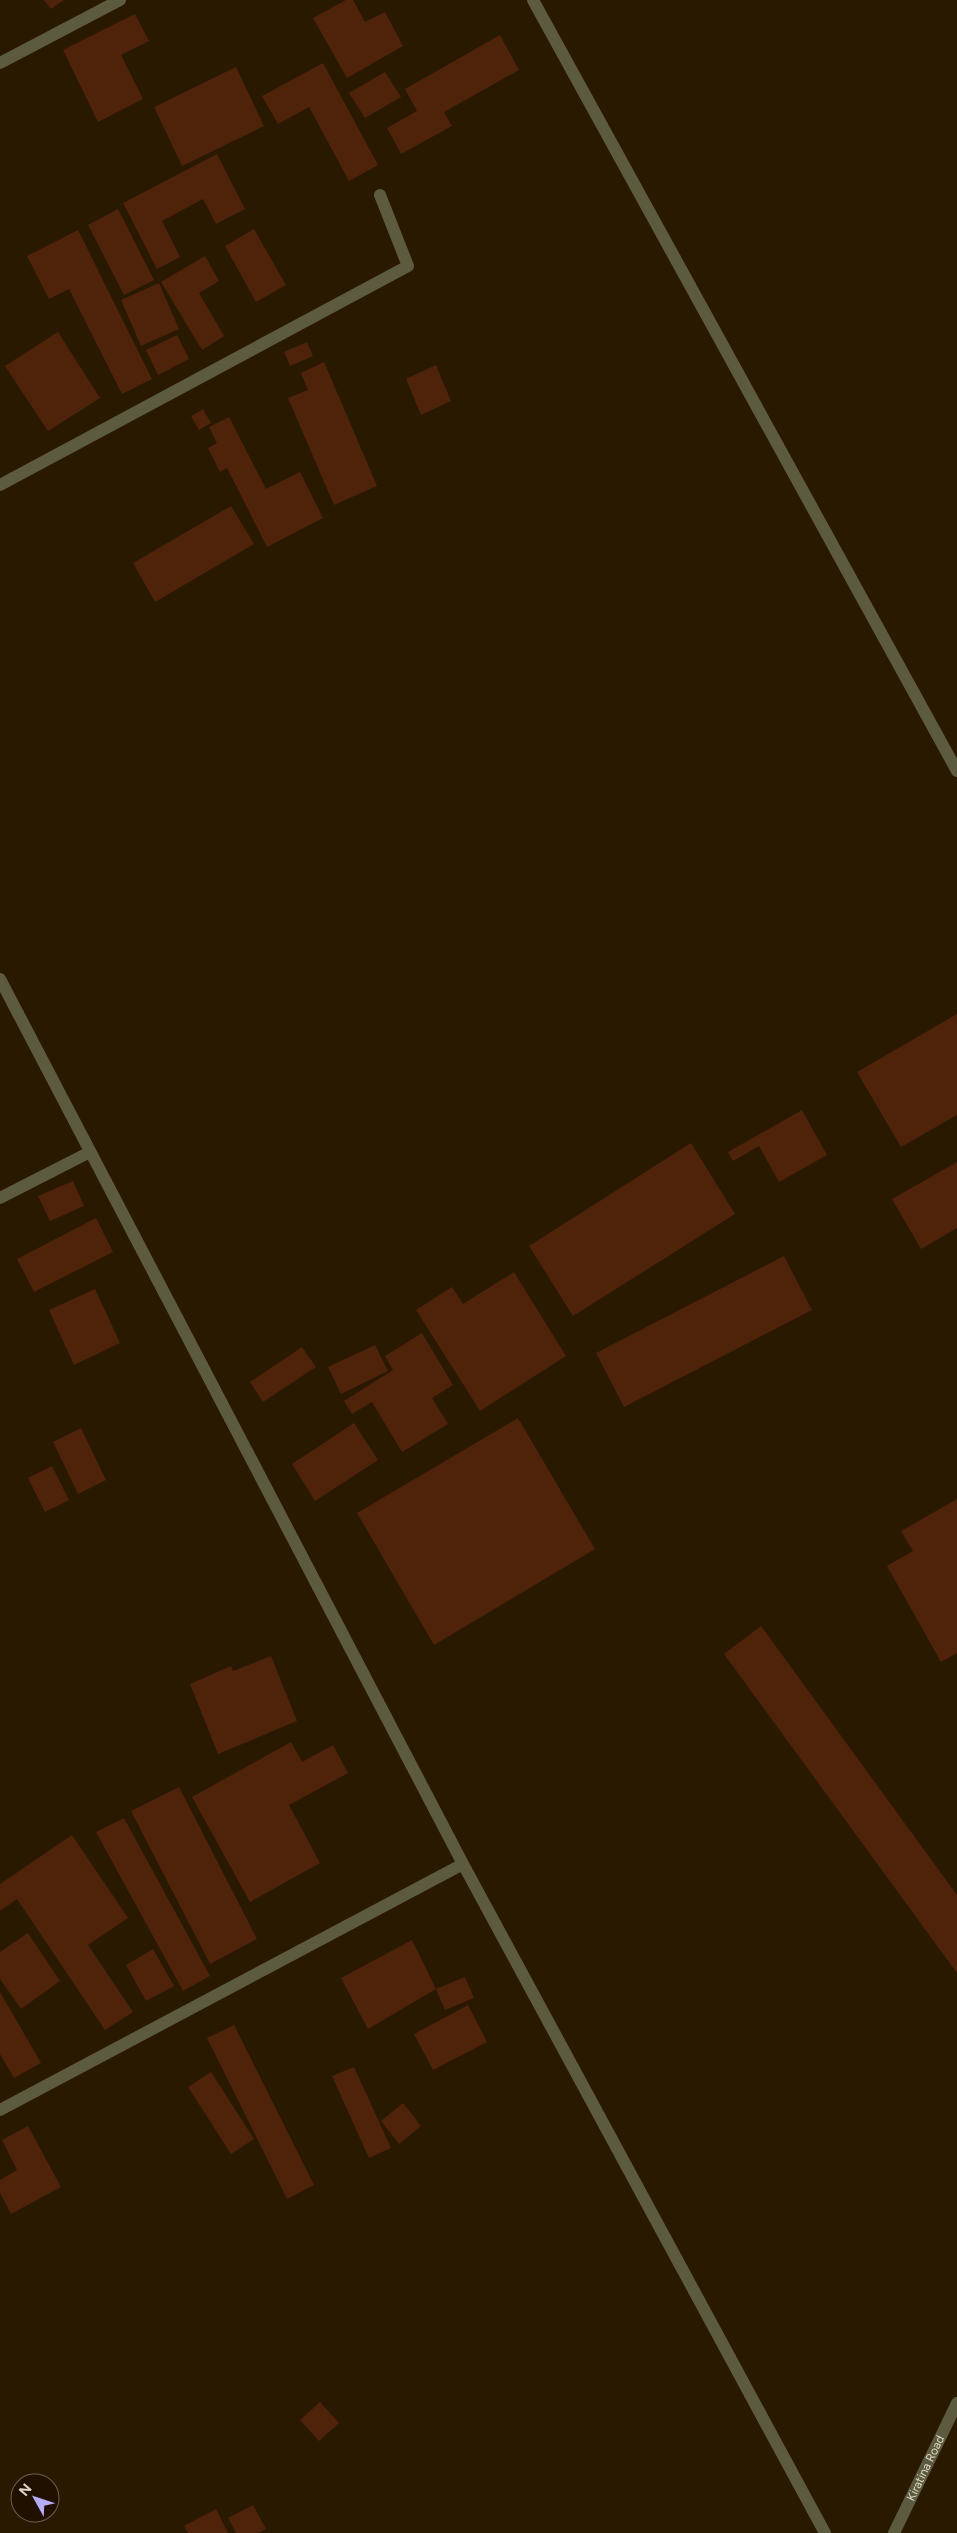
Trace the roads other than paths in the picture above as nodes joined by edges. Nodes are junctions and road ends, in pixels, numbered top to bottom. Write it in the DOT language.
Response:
graph roads {
  1 [pos="120,0"];
  2 [pos="533,0"];
  3 [pos="0,63"];
  4 [pos="380,195"];
  5 [pos="0,485"];
  6 [pos="957,771"];
  7 [pos="0,979"];
  8 [pos="90,1152"];
  9 [pos="0,1198"];
  10 [pos="463,1864"];
  11 [pos="0,2110"];
  12 [pos="957,2403"];
  13 [pos="825,2533"];
  14 [pos="894,2533"];
  1 -- 3 [label="street"];
  2 -- 6 [label="street"];
  4 -- 5 [label="street"];
  7 -- 8 [label="street"];
  8 -- 9 [label="street"];
  8 -- 10 [label="street"];
  10 -- 11 [label="street"];
  10 -- 13 [label="street"];
  12 -- 14 [label="street, Kiratina Road"];
}
